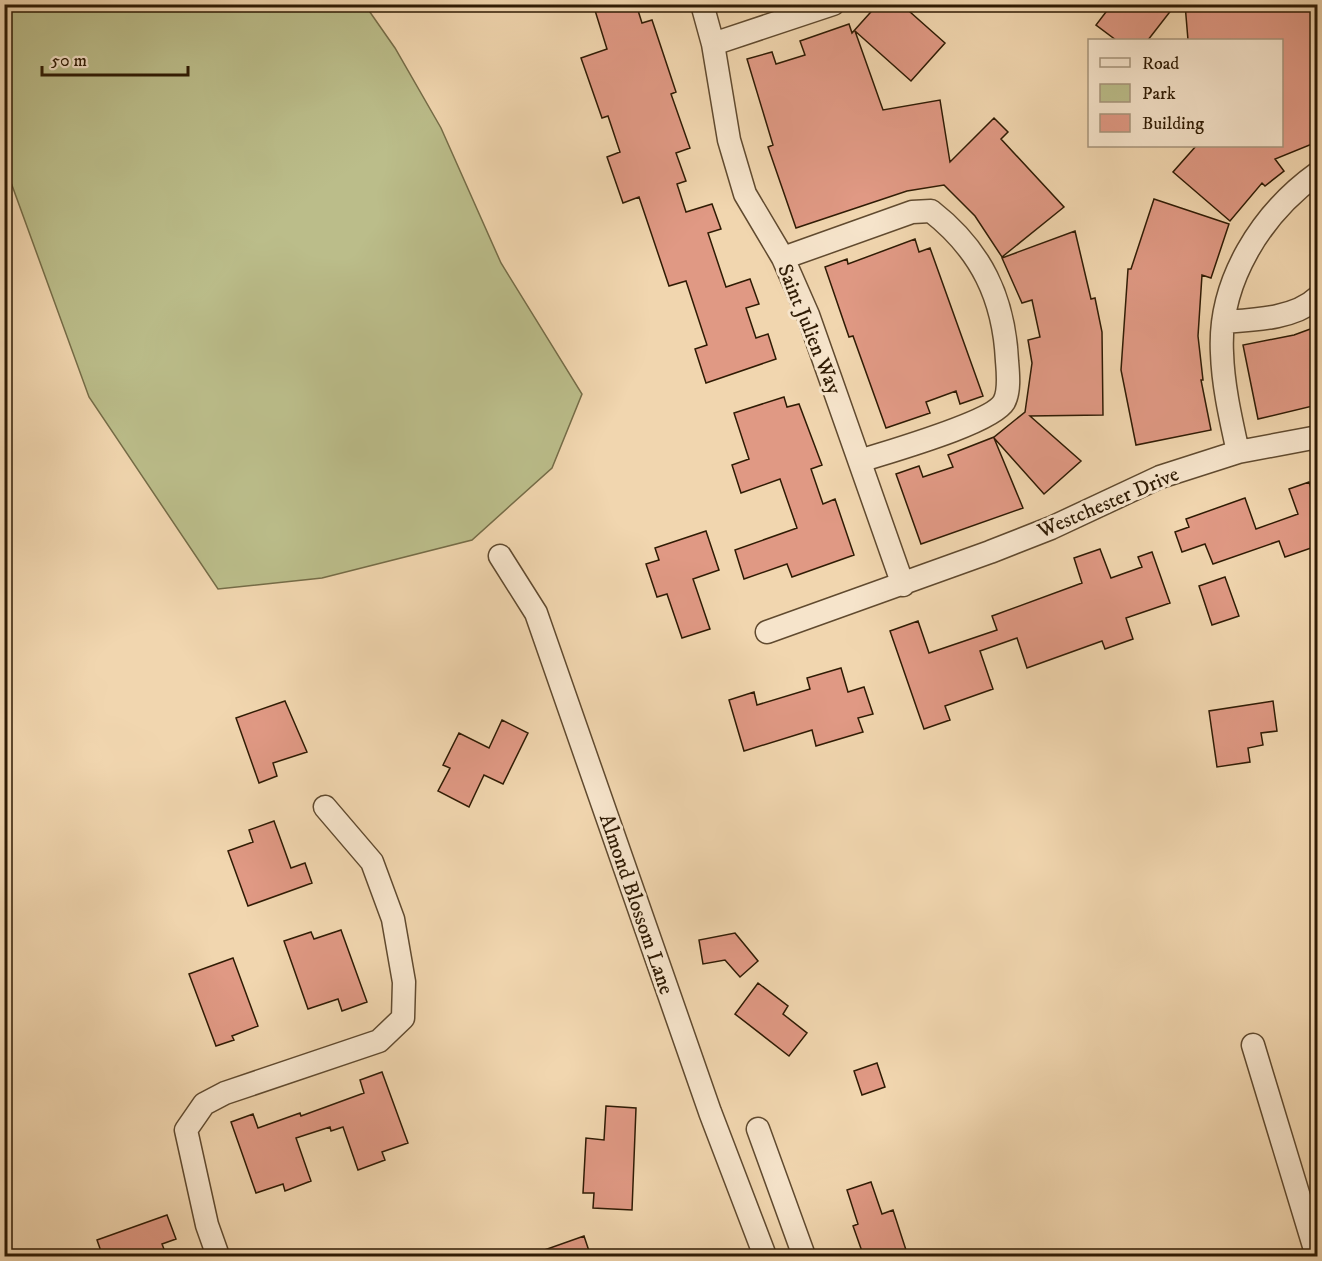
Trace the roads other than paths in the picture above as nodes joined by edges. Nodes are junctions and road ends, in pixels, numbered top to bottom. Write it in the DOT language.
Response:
graph roads {
  1 [pos="702,4"];
  2 [pos="833,4"];
  3 [pos="712,44"];
  4 [pos="1315,179"];
  5 [pos="783,258"];
  6 [pos="1317,297"];
  7 [pos="1223,322"];
  8 [pos="1317,437"];
  9 [pos="1238,452"];
  10 [pos="860,462"];
  11 [pos="500,556"];
  12 [pos="903,585"];
  13 [pos="767,632"];
  14 [pos="325,807"];
  15 [pos="1253,1045"];
  16 [pos="758,1129"];
  17 [pos="218,1257"];
  18 [pos="765,1257"];
  19 [pos="804,1257"];
  20 [pos="1317,1257"];
  1 -- 3 [label="street, Saint Julien Way"];
  2 -- 3 [label="street"];
  3 -- 5 [label="street, Saint Julien Way"];
  4 -- 7 [label="street"];
  5 -- 10 [label="street, Saint Julien Way"];
  5 -- 10 [label="street"];
  6 -- 7 [label="street"];
  7 -- 9 [label="street"];
  8 -- 9 [label="street, Westchester Drive"];
  9 -- 12 [label="street, Westchester Drive"];
  10 -- 12 [label="street, Saint Julien Way"];
  11 -- 18 [label="street, Almond Blossom Lane"];
  12 -- 13 [label="street, Westchester Drive"];
  14 -- 17 [label="street"];
  15 -- 20 [label="street"];
  16 -- 19 [label="street"];
}
